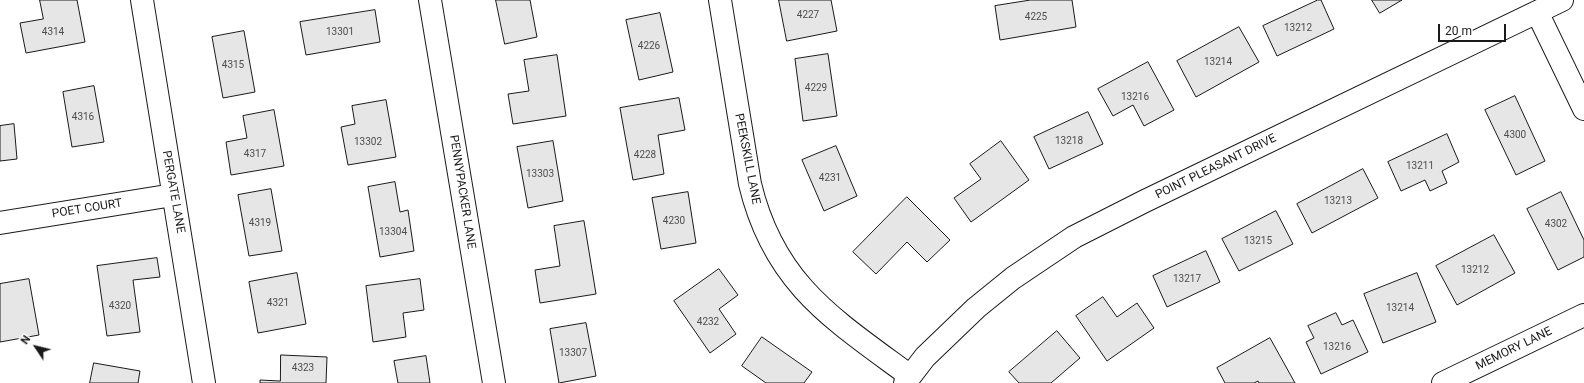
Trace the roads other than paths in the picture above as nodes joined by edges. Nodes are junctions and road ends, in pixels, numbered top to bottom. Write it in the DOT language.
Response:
graph roads {
  1 [pos="142,0"];
  2 [pos="430,0"];
  3 [pos="720,0"];
  4 [pos="1562,0"];
  5 [pos="1537,12"];
  6 [pos="1584,109"];
  7 [pos="173,195"];
  8 [pos="0,223"];
  9 [pos="1584,315"];
  10 [pos="908,379"];
  11 [pos="204,383"];
  12 [pos="494,383"];
  13 [pos="1443,383"];
  1 -- 7 [label="street, PERGATE LANE"];
  2 -- 12 [label="street, PENNYPACKER LANE"];
  3 -- 10 [label="street, PEEKSKILL LANE"];
  4 -- 5 [label="street, POINT PLEASANT DRIVE"];
  5 -- 6 [label="street"];
  5 -- 10 [label="street, POINT PLEASANT DRIVE"];
  7 -- 8 [label="street, POET COURT"];
  7 -- 11 [label="street, PERGATE LANE"];
  9 -- 13 [label="street, MEMORY LANE"];
}
